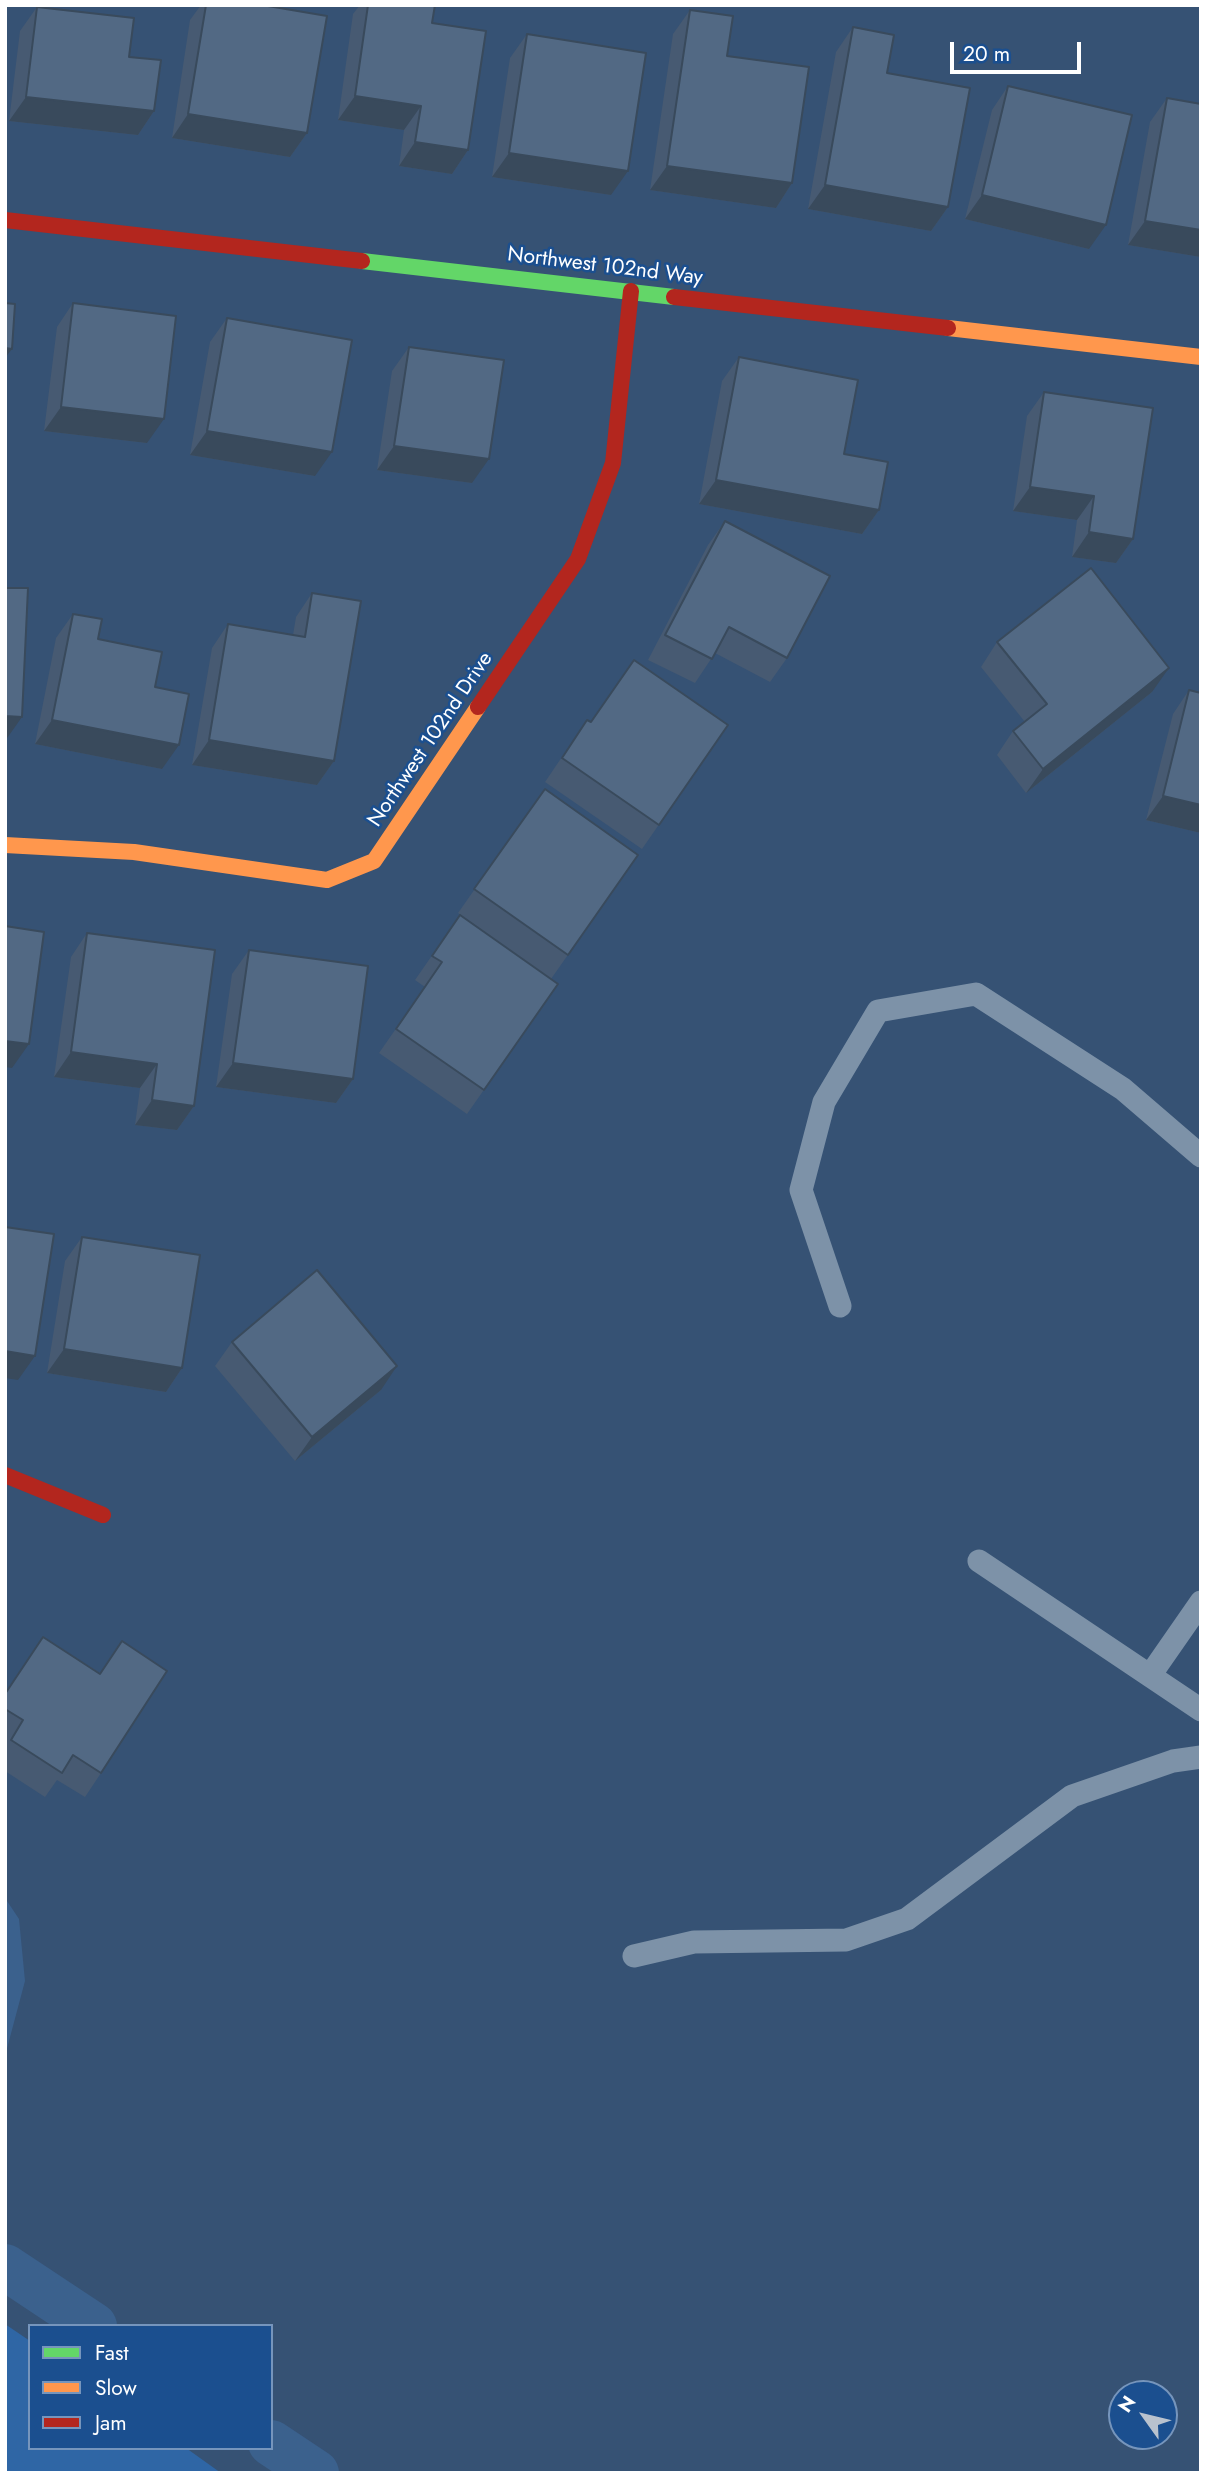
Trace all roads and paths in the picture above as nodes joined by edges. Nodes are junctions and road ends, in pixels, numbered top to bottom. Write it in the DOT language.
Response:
graph roads {
  1 [pos="5,220"];
  2 [pos="631,291"];
  3 [pos="1201,357"];
  4 [pos="5,845"];
  5 [pos="1201,1156"];
  6 [pos="840,1307"];
  7 [pos="5,1475"];
  8 [pos="103,1515"];
  9 [pos="979,1561"];
  10 [pos="1201,1602"];
  11 [pos="1151,1674"];
  12 [pos="1201,1710"];
  13 [pos="1201,1757"];
  14 [pos="634,1956"];
  1 -- 2 [label="street, Northwest 102nd Way"];
  2 -- 3 [label="street, Northwest 102nd Way"];
  2 -- 4 [label="street, Northwest 102nd Drive"];
  5 -- 6 [label="lane"];
  7 -- 8 [label="street"];
  9 -- 11 [label="lane"];
  10 -- 11 [label="lane"];
  11 -- 12 [label="lane"];
  13 -- 14 [label="lane"];
}
